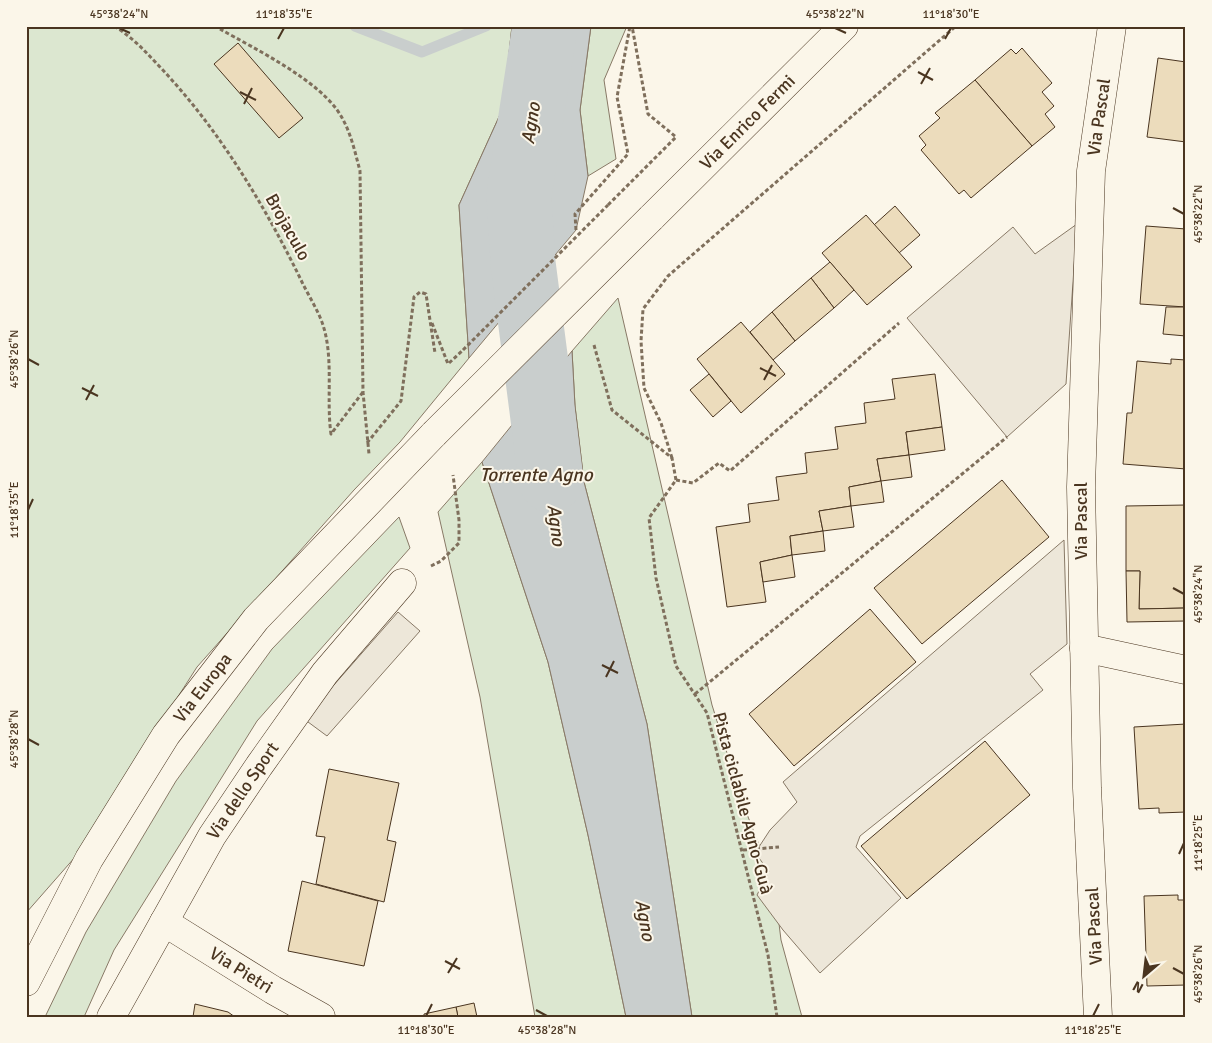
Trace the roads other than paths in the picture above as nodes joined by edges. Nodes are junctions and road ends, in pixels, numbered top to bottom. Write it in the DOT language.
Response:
graph roads {
  1 [pos="844,26"];
  2 [pos="1112,26"];
  3 [pos="434,434"];
  4 [pos="402,583"];
  5 [pos="1084,648"];
  6 [pos="1186,670"];
  7 [pos="164,922"];
  8 [pos="26,982"];
  9 [pos="111,1017"];
  10 [pos="321,1017"];
  11 [pos="1098,1017"];
  1 -- 3 [label="street, Via Enrico Fermi, bridge"];
  2 -- 5 [label="street, Via Pascal"];
  3 -- 8 [label="street, Via Europa"];
  4 -- 7 [label="street, Via dello Sport"];
  5 -- 6 [label="street"];
  5 -- 11 [label="street, Via Pascal"];
  7 -- 9 [label="street, Via dello Sport"];
  7 -- 10 [label="street, Via Pietri"];
}
